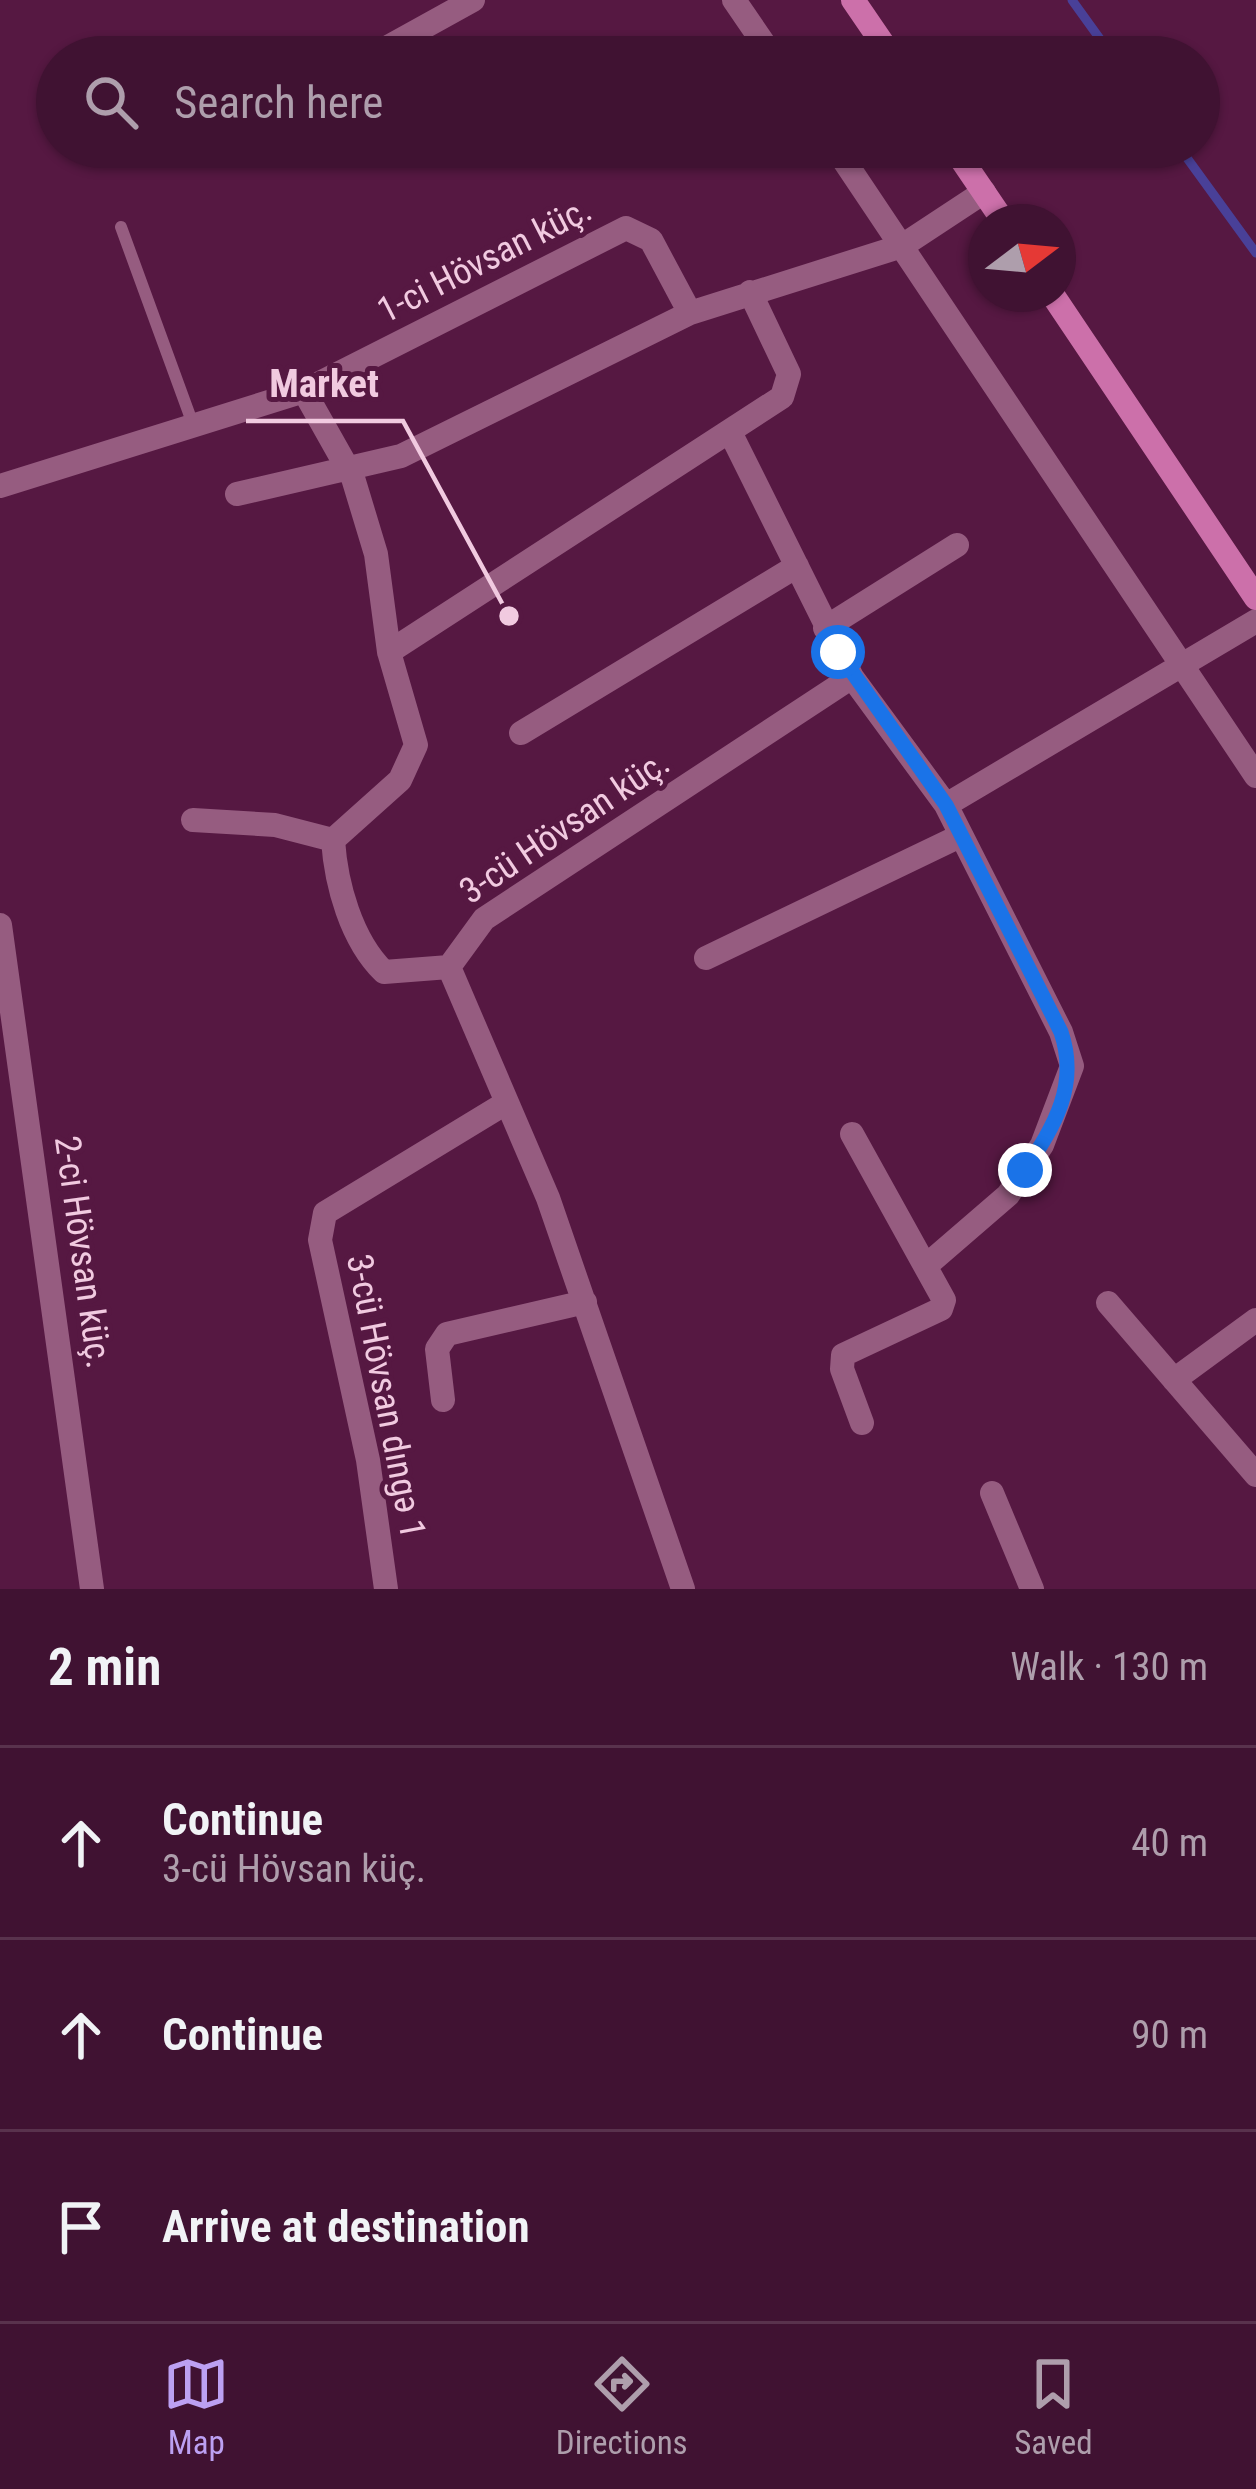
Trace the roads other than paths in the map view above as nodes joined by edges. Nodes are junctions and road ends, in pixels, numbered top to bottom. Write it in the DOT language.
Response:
graph roads {
  1 [pos="473,0"];
  2 [pos="734,0"];
  3 [pos="853,0"];
  4 [pos="408,36"];
  5 [pos="759,36"];
  6 [pos="878,36"];
  7 [pos="849,168"];
  8 [pos="967,168"];
  9 [pos="984,192"];
  10 [pos="992,204"];
  11 [pos="121,227"];
  12 [pos="902,246"];
  13 [pos="750,292"];
  14 [pos="1064,312"];
  15 [pos="690,314"];
  16 [pos="304,391"];
  17 [pos="194,427"];
  18 [pos="731,434"];
  19 [pos="349,471"];
  20 [pos="0,486"];
  21 [pos="237,494"];
  22 [pos="957,545"];
  23 [pos="797,566"];
  24 [pos="1256,598"];
  25 [pos="1256,621"];
  26 [pos="825,628"];
  27 [pos="389,652"];
  28 [pos="1182,663"];
  29 [pos="852,676"];
  30 [pos="521,734"];
  31 [pos="1256,776"];
  32 [pos="946,805"];
  33 [pos="193,820"];
  34 [pos="960,836"];
  35 [pos="333,840"];
  36 [pos="0,925"];
  37 [pos="706,958"];
  38 [pos="449,967"];
  39 [pos="506,1103"];
  40 [pos="852,1133"];
  41 [pos="928,1264"];
  42 [pos="586,1303"];
  43 [pos="1108,1303"];
  44 [pos="1256,1320"];
  45 [pos="1174,1380"];
  46 [pos="443,1400"];
  47 [pos="862,1423"];
  48 [pos="1256,1475"];
  49 [pos="992,1493"];
  50 [pos="92,1589"];
  51 [pos="386,1589"];
  52 [pos="683,1589"];
  53 [pos="1033,1589"];
  1 -- 4 [label="street"];
  2 -- 5 [label="street"];
  3 -- 6 [label="main road"];
  7 -- 12 [label="street"];
  8 -- 9 [label="main road"];
  9 -- 10 [label="main road"];
  9 -- 12 [label="street"];
  11 -- 17 [label="lane"];
  12 -- 13 [label="street"];
  12 -- 28 [label="street"];
  13 -- 15 [label="street"];
  13 -- 18 [label="street"];
  14 -- 24 [label="main road"];
  15 -- 16 [label="street, 1-ci Hövsan küç."];
  15 -- 19 [label="street"];
  16 -- 17 [label="street, 1-ci Hövsan küç."];
  16 -- 19 [label="street"];
  17 -- 20 [label="street, 1-ci Hövsan küç."];
  18 -- 23 [label="street"];
  18 -- 27 [label="street"];
  19 -- 21 [label="street"];
  19 -- 27 [label="street"];
  22 -- 26 [label="street"];
  23 -- 26 [label="street"];
  23 -- 30 [label="street"];
  25 -- 28 [label="street"];
  26 -- 29 [label="street"];
  27 -- 35 [label="street"];
  28 -- 31 [label="street"];
  28 -- 32 [label="street"];
  29 -- 32 [label="street"];
  29 -- 38 [label="street, 3-cü Hövsan küç."];
  32 -- 34 [label="street"];
  33 -- 35 [label="street"];
  34 -- 37 [label="street"];
  34 -- 41 [label="street"];
  35 -- 38 [label="street"];
  36 -- 50 [label="street, 2-ci Hövsan küç."];
  38 -- 39 [label="street"];
  39 -- 42 [label="street"];
  39 -- 51 [label="street, 3-cü Hövsan dıngə 1"];
  40 -- 41 [label="street"];
  41 -- 47 [label="street"];
  42 -- 46 [label="street"];
  42 -- 52 [label="street"];
  43 -- 45 [label="street"];
  44 -- 45 [label="street"];
  45 -- 48 [label="street"];
  49 -- 53 [label="street"];
}
